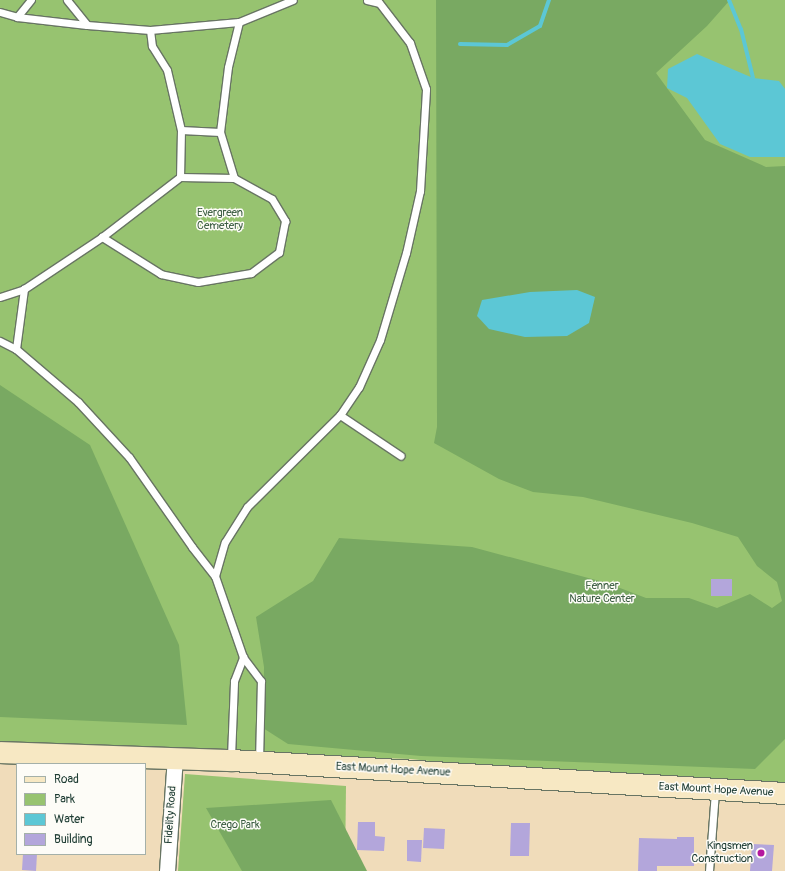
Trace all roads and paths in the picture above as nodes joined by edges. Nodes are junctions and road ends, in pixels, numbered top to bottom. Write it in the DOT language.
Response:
graph roads {
  1 [pos="31,0"];
  2 [pos="67,0"];
  3 [pos="293,0"];
  4 [pos="367,0"];
  5 [pos="378,2"];
  6 [pos="0,12"];
  7 [pos="16,16"];
  8 [pos="239,22"];
  9 [pos="87,25"];
  10 [pos="150,30"];
  11 [pos="181,130"];
  12 [pos="220,132"];
  13 [pos="180,177"];
  14 [pos="234,178"];
  15 [pos="102,238"];
  16 [pos="24,289"];
  17 [pos="0,297"];
  18 [pos="0,341"];
  19 [pos="16,349"];
  20 [pos="340,415"];
  21 [pos="401,456"];
  22 [pos="214,576"];
  23 [pos="243,657"];
  24 [pos="0,752"];
  25 [pos="175,758"];
  26 [pos="231,760"];
  27 [pos="259,762"];
  28 [pos="715,790"];
  29 [pos="785,793"];
  30 [pos="167,871"];
  31 [pos="709,871"];
  1 -- 7 [label="lane"];
  2 -- 9 [label="lane"];
  3 -- 8 [label="lane"];
  4 -- 5 [label="lane"];
  5 -- 20 [label="lane"];
  6 -- 7 [label="lane"];
  7 -- 9 [label="lane"];
  8 -- 10 [label="lane"];
  8 -- 12 [label="lane"];
  9 -- 10 [label="lane"];
  10 -- 11 [label="lane"];
  11 -- 12 [label="lane"];
  11 -- 13 [label="lane"];
  12 -- 14 [label="lane"];
  13 -- 14 [label="lane"];
  13 -- 15 [label="lane"];
  14 -- 15 [label="lane"];
  15 -- 16 [label="lane"];
  16 -- 17 [label="lane"];
  16 -- 19 [label="lane"];
  18 -- 19 [label="lane"];
  19 -- 22 [label="lane"];
  20 -- 21 [label="lane"];
  20 -- 22 [label="lane"];
  22 -- 23 [label="lane"];
  23 -- 26 [label="lane"];
  23 -- 27 [label="lane"];
  24 -- 25 [label="street, East Mount Hope Avenue"];
  25 -- 26 [label="street, East Mount Hope Avenue"];
  25 -- 30 [label="street, Fidelity Road"];
  26 -- 27 [label="street, East Mount Hope Avenue"];
  27 -- 28 [label="street, East Mount Hope Avenue"];
  28 -- 29 [label="street, East Mount Hope Avenue"];
  28 -- 31 [label="lane"];
}
